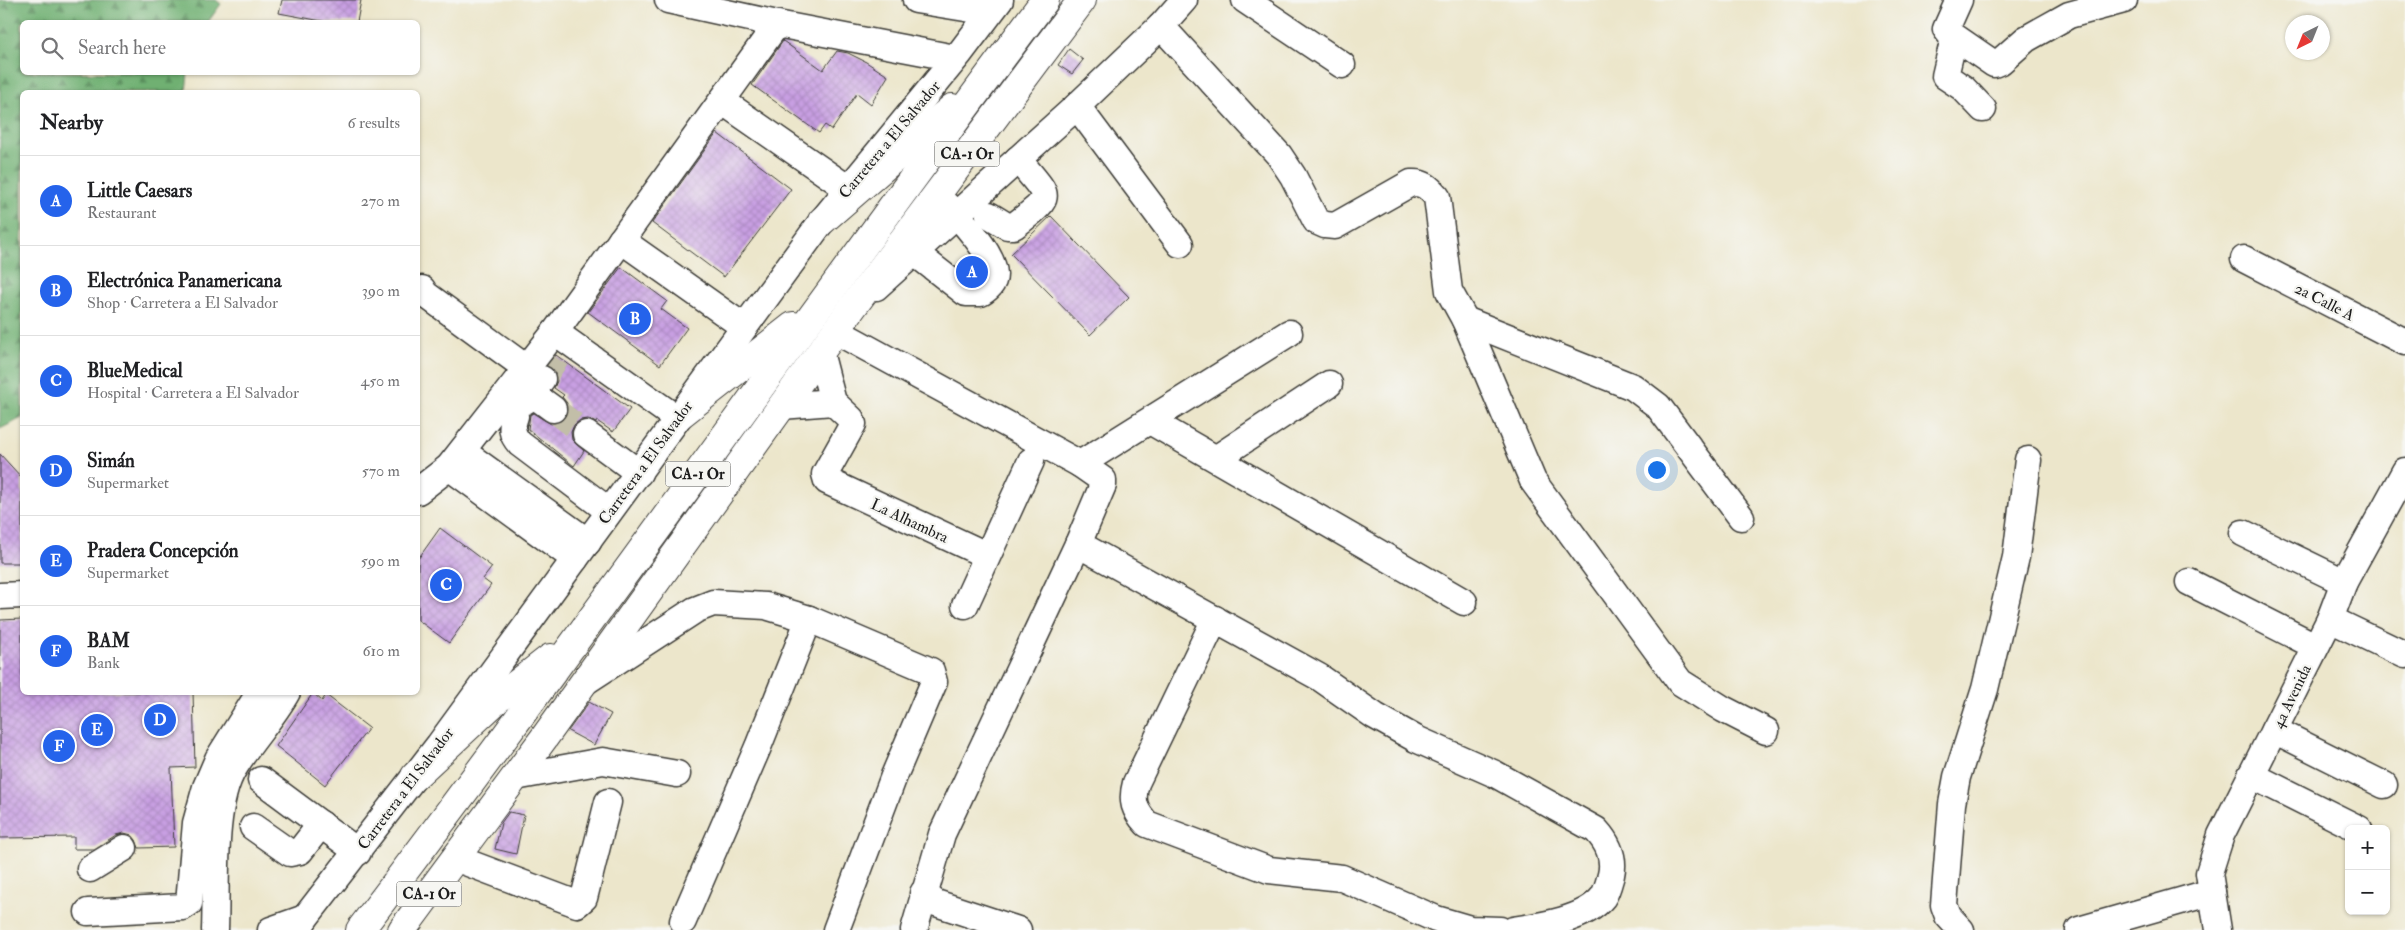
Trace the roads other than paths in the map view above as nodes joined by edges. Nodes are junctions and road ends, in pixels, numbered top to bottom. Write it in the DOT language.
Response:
graph roads {
  1 [pos="668,0"];
  2 [pos="916,0"];
  3 [pos="1045,0"];
  4 [pos="1082,0"];
  5 [pos="1184,0"];
  6 [pos="1245,0"];
  7 [pos="1958,0"];
  8 [pos="2124,0"];
  9 [pos="995,6"];
  10 [pos="777,24"];
  11 [pos="1161,26"];
  12 [pos="1954,38"];
  13 [pos="955,58"];
  14 [pos="1342,65"];
  15 [pos="985,79"];
  16 [pos="722,101"];
  17 [pos="1077,106"];
  18 [pos="1983,109"];
  19 [pos="1018,159"];
  20 [pos="848,188"];
  21 [pos="936,196"];
  22 [pos="957,215"];
  23 [pos="990,215"];
  24 [pos="822,221"];
  25 [pos="621,240"];
  26 [pos="1180,244"];
  27 [pos="915,253"];
  28 [pos="2244,259"];
  29 [pos="422,289"];
  30 [pos="820,305"];
  31 [pos="852,308"];
  32 [pos="1465,320"];
  33 [pos="744,327"];
  34 [pos="1289,333"];
  35 [pos="828,342"];
  36 [pos="2405,342"];
  37 [pos="561,343"];
  38 [pos="1329,384"];
  39 [pos="528,391"];
  40 [pos="833,402"];
  41 [pos="781,406"];
  42 [pos="553,409"];
  43 [pos="676,418"];
  44 [pos="1150,421"];
  45 [pos="586,434"];
  46 [pos="1217,458"];
  47 [pos="456,459"];
  48 [pos="2028,460"];
  49 [pos="1031,461"];
  50 [pos="1080,464"];
  51 [pos="639,473"];
  52 [pos="2404,477"];
  53 [pos="420,487"];
  54 [pos="609,512"];
  55 [pos="1741,517"];
  56 [pos="2243,533"];
  57 [pos="1078,544"];
  58 [pos="581,550"];
  59 [pos="986,555"];
  60 [pos="2189,582"];
  61 [pos="2344,582"];
  62 [pos="20,595"];
  63 [pos="0,596"];
  64 [pos="1464,602"];
  65 [pos="965,605"];
  66 [pos="809,619"];
  67 [pos="1215,619"];
  68 [pos="2330,619"];
  69 [pos="619,631"];
  70 [pos="573,640"];
  71 [pos="645,642"];
  72 [pos="2315,646"];
  73 [pos="2405,655"];
  74 [pos="579,686"];
  75 [pos="258,695"];
  76 [pos="285,695"];
  77 [pos="2274,730"];
  78 [pos="1766,731"];
  79 [pos="259,734"];
  80 [pos="218,759"];
  81 [pos="677,774"];
  82 [pos="2251,775"];
  83 [pos="415,776"];
  84 [pos="516,777"];
  85 [pos="261,780"];
  86 [pos="2384,785"];
  87 [pos="608,802"];
  88 [pos="321,824"];
  89 [pos="2351,825"];
  90 [pos="253,827"];
  91 [pos="124,848"];
  92 [pos="358,852"];
  93 [pos="455,858"];
  94 [pos="90,869"];
  95 [pos="2212,892"];
  96 [pos="923,893"];
  97 [pos="88,912"];
  98 [pos="683,921"];
  99 [pos="301,924"];
  100 [pos="215,930"];
  101 [pos="271,930"];
  102 [pos="360,930"];
  103 [pos="402,930"];
  104 [pos="836,930"];
  105 [pos="914,930"];
  106 [pos="1018,930"];
  107 [pos="1500,930"];
  108 [pos="1513,930"];
  109 [pos="1961,930"];
  110 [pos="2079,930"];
  111 [pos="2218,930"];
  1 -- 10 [label="street"];
  2 -- 9 [label="street"];
  3 -- 15 [label="highway, CA-1 Or"];
  4 -- 21 [label="highway, CA-1 Or"];
  5 -- 11 [label="street"];
  6 -- 14 [label="street"];
  7 -- 12 [label="street"];
  8 -- 12 [label="street"];
  9 -- 13 [label="street, Carretera a El Salvador"];
  10 -- 13 [label="street"];
  10 -- 16 [label="street"];
  11 -- 17 [label="street"];
  11 -- 32 [label="street"];
  12 -- 18 [label="street"];
  13 -- 20 [label="street, Carretera a El Salvador"];
  15 -- 24 [label="highway"];
  15 -- 30 [label="highway, CA-1 Or"];
  16 -- 20 [label="street"];
  16 -- 25 [label="street"];
  17 -- 19 [label="street"];
  17 -- 26 [label="street"];
  19 -- 22 [label="street"];
  19 -- 23 [label="street"];
  20 -- 24 [label="street, Carretera a El Salvador"];
  21 -- 22 [label="street"];
  21 -- 31 [label="highway, CA-1 Or"];
  22 -- 27 [label="street"];
  22 -- 27 [label="street"];
  24 -- 33 [label="street, Carretera a El Salvador"];
  25 -- 33 [label="street"];
  25 -- 37 [label="street"];
  27 -- 31 [label="street"];
  28 -- 36 [label="street, 2a Calle A"];
  29 -- 39 [label="street"];
  30 -- 43 [label="highway"];
  30 -- 70 [label="highway, CA-1 Or"];
  31 -- 35 [label="highway, CA-1 Or"];
  32 -- 55 [label="street"];
  32 -- 78 [label="street"];
  33 -- 43 [label="street, Carretera a El Salvador"];
  34 -- 44 [label="street"];
  35 -- 40 [label="street"];
  35 -- 41 [label="highway, CA-1 Or"];
  35 -- 50 [label="street"];
  37 -- 39 [label="street"];
  37 -- 43 [label="street"];
  38 -- 46 [label="street"];
  39 -- 42 [label="street"];
  39 -- 47 [label="street"];
  39 -- 54 [label="street"];
  40 -- 41 [label="street"];
  40 -- 59 [label="street, La Alhambra"];
  41 -- 69 [label="highway, CA-1 Or"];
  43 -- 51 [label="street, Carretera a El Salvador"];
  44 -- 46 [label="street"];
  44 -- 50 [label="street"];
  45 -- 51 [label="street"];
  46 -- 64 [label="street"];
  47 -- 53 [label="street"];
  47 -- 58 [label="street"];
  48 -- 109 [label="street"];
  49 -- 59 [label="street"];
  50 -- 57 [label="street"];
  51 -- 54 [label="street, Carretera a El Salvador"];
  52 -- 61 [label="street, 4a Avenida"];
  54 -- 58 [label="street, Carretera a El Salvador"];
  56 -- 61 [label="street"];
  57 -- 67 [label="street"];
  57 -- 96 [label="street"];
  58 -- 83 [label="street, Carretera a El Salvador"];
  59 -- 65 [label="street"];
  60 -- 72 [label="street"];
  61 -- 68 [label="street, 4a Avenida"];
  62 -- 63 [label="street"];
  66 -- 71 [label="street"];
  66 -- 98 [label="street"];
  66 -- 104 [label="street"];
  67 -- 107 [label="street"];
  67 -- 108 [label="street"];
  68 -- 72 [label="street, 4a Avenida"];
  68 -- 73 [label="street"];
  69 -- 71 [label="street"];
  69 -- 74 [label="highway, CA-1 Or"];
  70 -- 83 [label="highway"];
  70 -- 102 [label="highway, CA-1 Or"];
  71 -- 74 [label="street"];
  72 -- 77 [label="street, 4a Avenida"];
  74 -- 84 [label="highway, CA-1 Or"];
  75 -- 80 [label="street"];
  76 -- 79 [label="street"];
  77 -- 82 [label="street, 4a Avenida"];
  77 -- 86 [label="street"];
  79 -- 80 [label="street"];
  79 -- 100 [label="street"];
  80 -- 97 [label="street"];
  81 -- 84 [label="street"];
  82 -- 89 [label="street"];
  82 -- 95 [label="street, 4a Avenida"];
  83 -- 92 [label="street, Carretera a El Salvador"];
  84 -- 93 [label="highway, CA-1 Or"];
  85 -- 88 [label="street"];
  87 -- 93 [label="street"];
  88 -- 90 [label="street"];
  88 -- 92 [label="street"];
  91 -- 94 [label="street"];
  92 -- 99 [label="street, Carretera a El Salvador"];
  93 -- 103 [label="highway, CA-1 Or"];
  95 -- 110 [label="street"];
  95 -- 111 [label="street, 4a Avenida"];
  96 -- 105 [label="street"];
  96 -- 106 [label="street"];
  99 -- 101 [label="street"];
}
